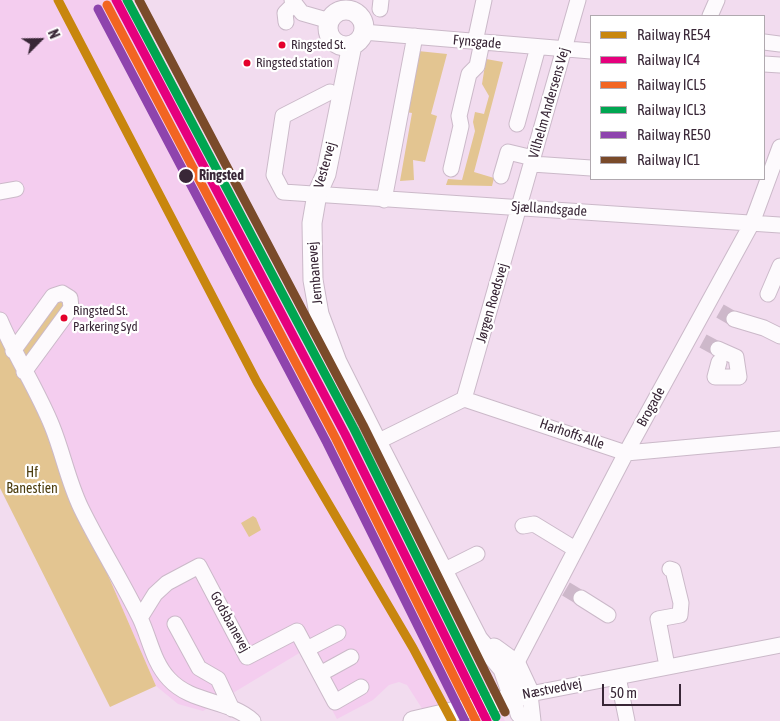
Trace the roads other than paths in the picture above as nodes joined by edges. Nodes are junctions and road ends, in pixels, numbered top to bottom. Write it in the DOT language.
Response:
graph roads {
  1 [pos="484,0"];
  2 [pos="578,0"];
  3 [pos="717,0"];
  4 [pos="293,2"];
  5 [pos="345,9"];
  6 [pos="710,15"];
  7 [pos="286,22"];
  8 [pos="415,36"];
  9 [pos="351,40"];
  10 [pos="478,42"];
  11 [pos="765,42"];
  12 [pos="780,44"];
  13 [pos="538,47"];
  14 [pos="564,49"];
  15 [pos="590,51"];
  16 [pos="765,64"];
  17 [pos="780,65"];
  18 [pos="330,92"];
  19 [pos="517,124"];
  20 [pos="780,147"];
  21 [pos="532,161"];
  22 [pos="590,168"];
  23 [pos="451,169"];
  24 [pos="501,176"];
  25 [pos="16,189"];
  26 [pos="0,192"];
  27 [pos="317,194"];
  28 [pos="384,200"];
  29 [pos="520,207"];
  30 [pos="752,223"];
  31 [pos="780,225"];
  32 [pos="780,266"];
  33 [pos="768,294"];
  34 [pos="734,319"];
  35 [pos="0,320"];
  36 [pos="780,336"];
  37 [pos="13,351"];
  38 [pos="24,372"];
  39 [pos="464,399"];
  40 [pos="780,439"];
  41 [pos="377,442"];
  42 [pos="626,453"];
  43 [pos="523,526"];
  44 [pos="575,549"];
  45 [pos="476,554"];
  46 [pos="670,569"];
  47 [pos="443,571"];
  48 [pos="581,598"];
  49 [pos="608,615"];
  50 [pos="467,617"];
  51 [pos="140,618"];
  52 [pos="176,624"];
  53 [pos="338,633"];
  54 [pos="780,645"];
  55 [pos="307,649"];
  56 [pos="351,658"];
  57 [pos="516,664"];
  58 [pos="667,666"];
  59 [pos="320,674"];
  60 [pos="618,677"];
  61 [pos="361,687"];
  62 [pos="513,697"];
  63 [pos="232,709"];
  64 [pos="416,720"];
  65 [pos="253,721"];
  66 [pos="524,721"];
  67 [pos="532,721"];
  68 [pos="626,721"];
  1 -- 10 [label="street"];
  2 -- 14 [label="street, Vilhelm Andersens Vej"];
  3 -- 6 [label="street"];
  4 -- 5 [label="street"];
  4 -- 7 [label="street"];
  5 -- 9 [label="main road"];
  5 -- 9 [label="main road"];
  8 -- 9 [label="street, Fynsgade"];
  8 -- 10 [label="street, Fynsgade"];
  8 -- 28 [label="street"];
  9 -- 18 [label="main road, Vestervej"];
  9 -- 27 [label="main road, Vestervej"];
  10 -- 13 [label="street, Fynsgade"];
  10 -- 23 [label="street"];
  11 -- 12 [label="street"];
  13 -- 14 [label="street, Fynsgade"];
  13 -- 19 [label="street"];
  14 -- 15 [label="street, Fynsgade"];
  14 -- 21 [label="street, Vilhelm Andersens Vej"];
  16 -- 17 [label="street"];
  18 -- 27 [label="main road, Vestervej"];
  18 -- 27 [label="street, Sjællandsgade"];
  20 -- 30 [label="street, Brogade"];
  21 -- 22 [label="street"];
  21 -- 24 [label="street"];
  21 -- 29 [label="street, Vilhelm Andersens Vej"];
  25 -- 26 [label="street"];
  27 -- 28 [label="street, Sjællandsgade"];
  27 -- 41 [label="main road, Jernbanevej"];
  28 -- 29 [label="street, Sjællandsgade"];
  29 -- 30 [label="street, Sjællandsgade"];
  29 -- 39 [label="street, Jørgen Roedsvej"];
  30 -- 31 [label="street, Sjællandsgade"];
  30 -- 42 [label="street, Brogade"];
  32 -- 33 [label="street"];
  34 -- 36 [label="street"];
  35 -- 37 [label="street"];
  37 -- 38 [label="street"];
  37 -- 38 [label="street"];
  38 -- 51 [label="street"];
  39 -- 41 [label="street"];
  39 -- 42 [label="street, Harhoffs Alle"];
  40 -- 42 [label="street, Harhoffs Alle"];
  41 -- 47 [label="main road, Jernbanevej"];
  42 -- 44 [label="street, Brogade"];
  43 -- 44 [label="street"];
  44 -- 57 [label="street, Brogade"];
  45 -- 47 [label="street"];
  46 -- 58 [label="street"];
  47 -- 50 [label="main road, Jernbanevej"];
  48 -- 49 [label="street"];
  50 -- 57 [label="main road, Jernbanevej"];
  50 -- 62 [label="main road, Jernbanevej"];
  51 -- 55 [label="street, Godsbanevej"];
  51 -- 63 [label="street"];
  52 -- 63 [label="street"];
  53 -- 55 [label="street"];
  54 -- 58 [label="street, Næstvedvej"];
  55 -- 59 [label="street, Godsbanevej"];
  56 -- 59 [label="street"];
  57 -- 62 [label="main road, Jernbanevej"];
  58 -- 60 [label="street, Næstvedvej"];
  59 -- 61 [label="street, Godsbanevej"];
  60 -- 62 [label="street, Næstvedvej"];
  60 -- 68 [label="street"];
  62 -- 64 [label="main road, Næstvedvej"];
  62 -- 66 [label="street"];
  62 -- 67 [label="street"];
  63 -- 65 [label="street"];
}
